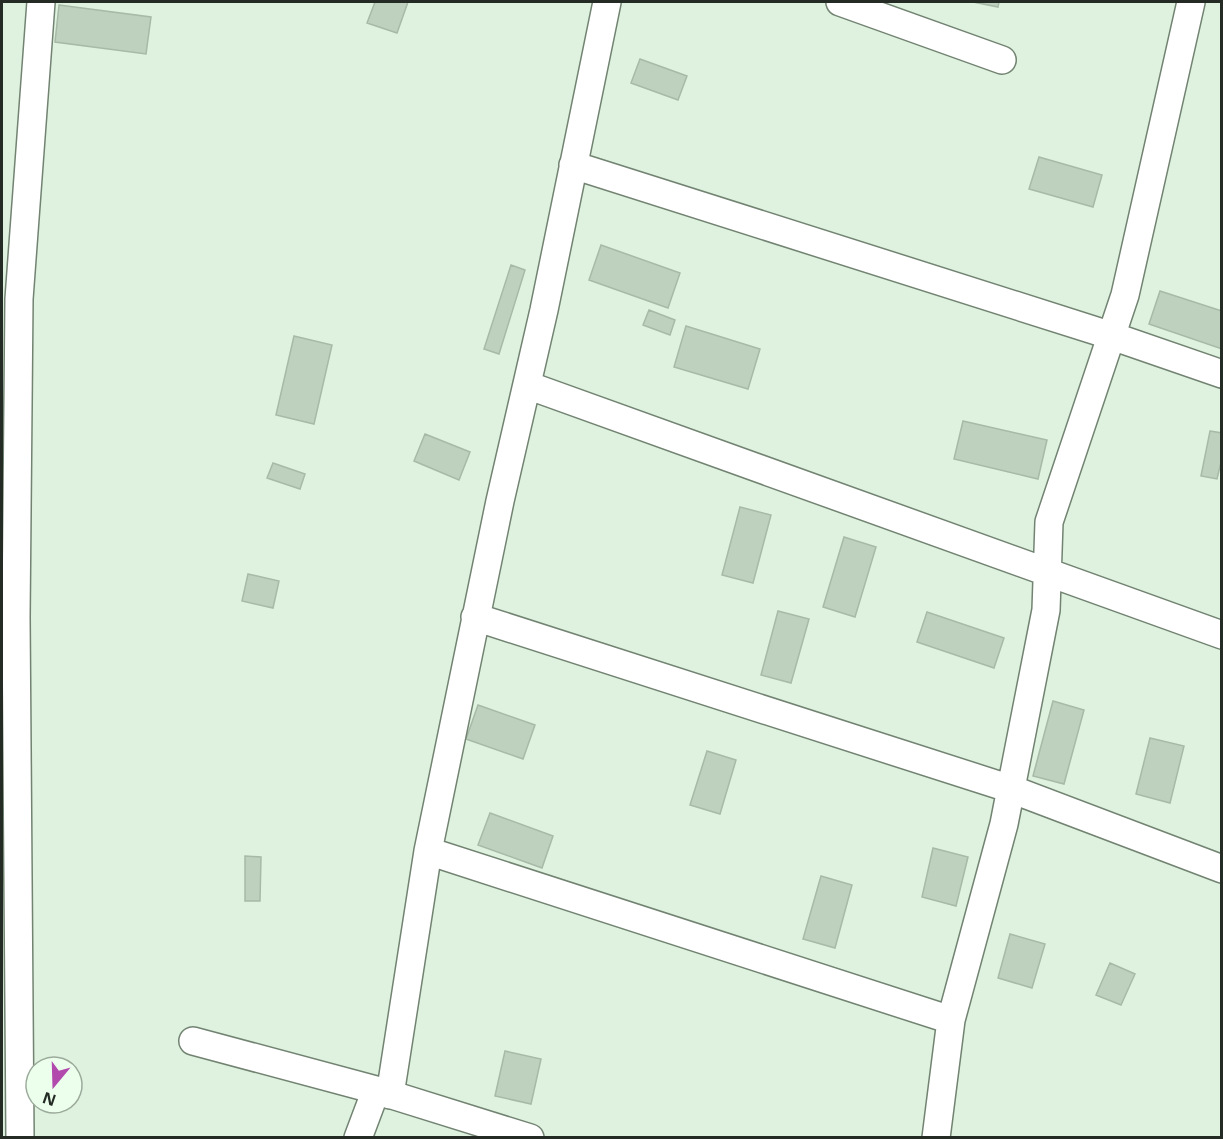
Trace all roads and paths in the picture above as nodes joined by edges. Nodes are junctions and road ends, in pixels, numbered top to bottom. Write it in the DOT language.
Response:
graph roads {
  1 [pos="41,2"];
  2 [pos="607,2"];
  3 [pos="840,2"];
  4 [pos="1191,2"];
  5 [pos="1002,60"];
  6 [pos="573,165"];
  7 [pos="1109,335"];
  8 [pos="1221,374"];
  9 [pos="527,385"];
  10 [pos="1047,570"];
  11 [pos="475,617"];
  12 [pos="1221,635"];
  13 [pos="1011,789"];
  14 [pos="428,851"];
  15 [pos="1221,869"];
  16 [pos="951,1020"];
  17 [pos="193,1041"];
  18 [pos="383,1092"];
  19 [pos="20,1137"];
  20 [pos="358,1137"];
  21 [pos="530,1137"];
  22 [pos="936,1137"];
  1 -- 19 [label="street"];
  2 -- 6 [label="street"];
  3 -- 5 [label="street"];
  4 -- 7 [label="street"];
  6 -- 7 [label="street"];
  6 -- 9 [label="street"];
  7 -- 8 [label="street"];
  7 -- 10 [label="street"];
  9 -- 10 [label="street"];
  9 -- 11 [label="street"];
  10 -- 12 [label="street"];
  10 -- 13 [label="street"];
  11 -- 13 [label="street"];
  11 -- 14 [label="street"];
  13 -- 15 [label="street"];
  13 -- 16 [label="street"];
  14 -- 16 [label="street"];
  14 -- 18 [label="street"];
  16 -- 22 [label="street"];
  17 -- 18 [label="street"];
  18 -- 20 [label="street"];
  18 -- 21 [label="street"];
}
